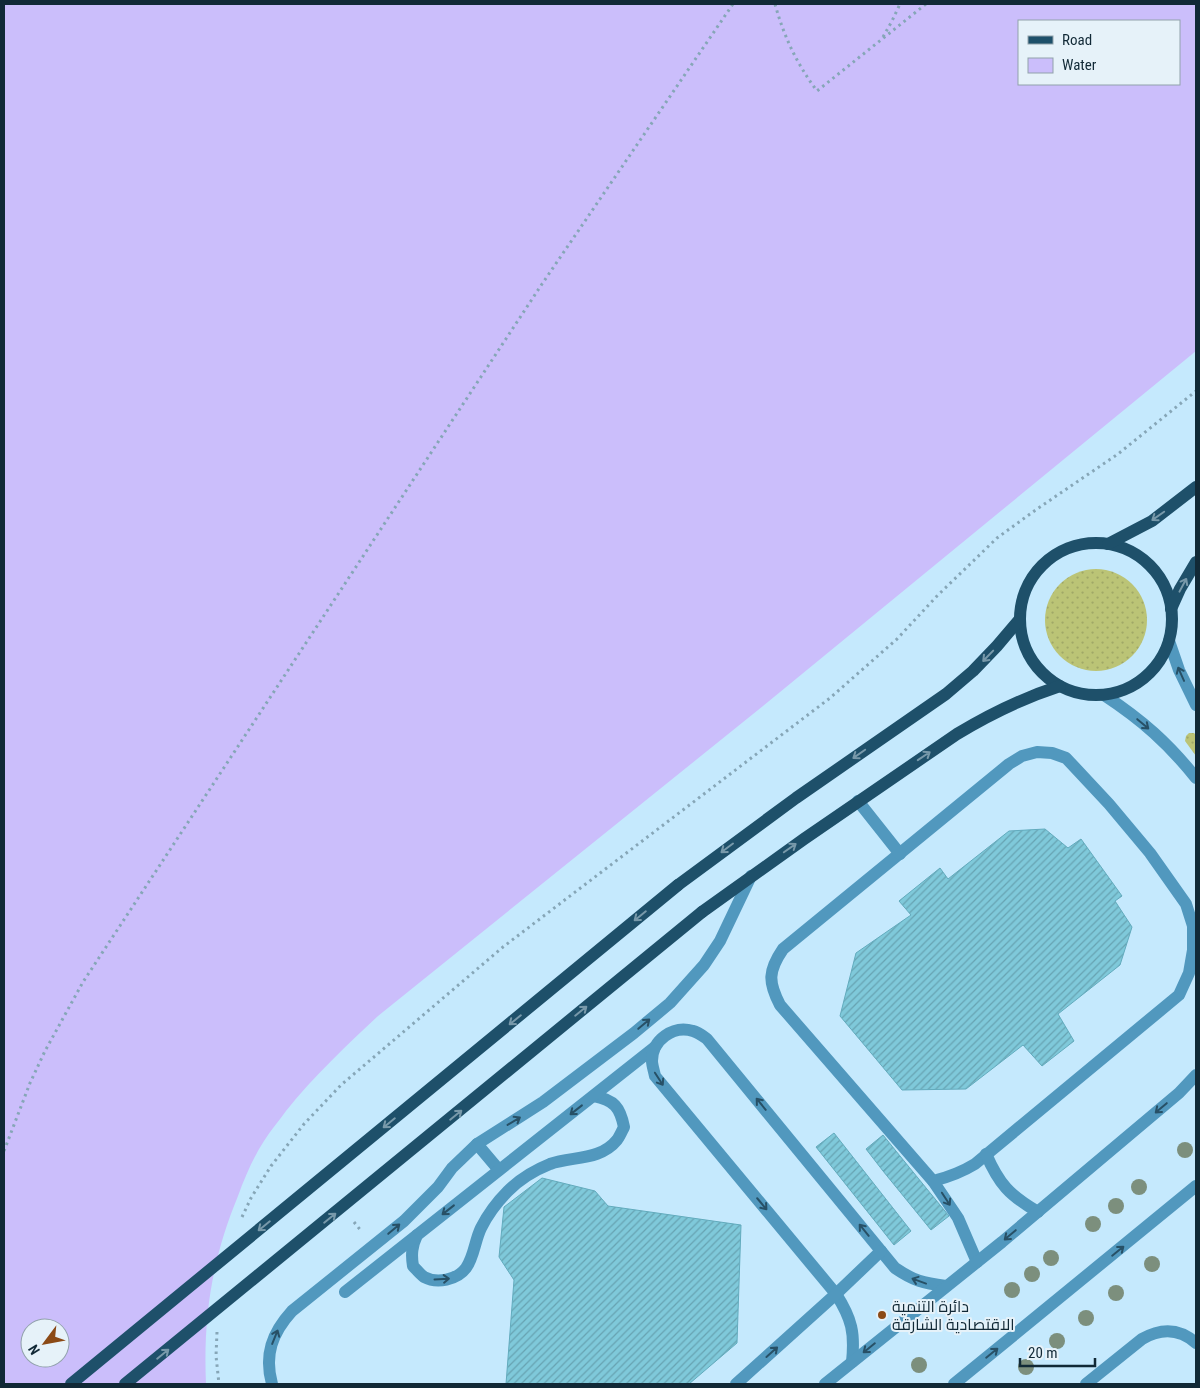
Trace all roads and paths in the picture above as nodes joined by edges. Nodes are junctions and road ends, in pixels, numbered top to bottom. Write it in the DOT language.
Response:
graph roads {
  1 [pos="733,4"];
  2 [pos="775,4"];
  3 [pos="900,4"];
  4 [pos="926,4"];
  5 [pos="882,40"];
  6 [pos="1196,391"];
  7 [pos="1196,487"];
  8 [pos="1108,544"];
  9 [pos="1196,562"];
  10 [pos="1171,609"];
  11 [pos="1020,619"];
  12 [pos="1169,641"];
  13 [pos="1060,686"];
  14 [pos="1104,696"];
  15 [pos="1196,705"];
  16 [pos="1196,778"];
  17 [pos="858,801"];
  18 [pos="900,854"];
  19 [pos="750,876"];
  20 [pos="655,1047"];
  21 [pos="1196,1075"];
  22 [pos="594,1096"];
  23 [pos="477,1144"];
  24 [pos="4,1152"];
  25 [pos="986,1154"];
  26 [pos="499,1170"];
  27 [pos="933,1181"];
  28 [pos="1196,1186"];
  29 [pos="1038,1212"];
  30 [pos="244,1213"];
  31 [pos="417,1235"];
  32 [pos="881,1251"];
  33 [pos="977,1262"];
  34 [pos="946,1286"];
  35 [pos="345,1292"];
  36 [pos="836,1294"];
  37 [pos="1196,1343"];
  38 [pos="852,1362"];
  39 [pos="71,1384"];
  40 [pos="126,1384"];
  41 [pos="272,1384"];
  42 [pos="736,1384"];
  43 [pos="825,1384"];
  44 [pos="954,1384"];
  45 [pos="1086,1384"];
  1 -- 24 [label="path"];
  2 -- 5 [label="path"];
  3 -- 5 [label="path"];
  4 -- 5 [label="path"];
  6 -- 30 [label="path"];
  7 -- 8 [label="main road, one-way"];
  8 -- 10 [label="main road"];
  8 -- 11 [label="main road"];
  10 -- 9 [label="main road, one-way"];
  10 -- 12 [label="main road"];
  11 -- 13 [label="main road"];
  11 -- 39 [label="main road, one-way, bridge"];
  12 -- 14 [label="main road"];
  15 -- 12 [label="street, one-way"];
  13 -- 14 [label="main road"];
  17 -- 13 [label="main road, one-way"];
  14 -- 16 [label="street, one-way"];
  17 -- 18 [label="street"];
  19 -- 17 [label="main road, one-way"];
  18 -- 25 [label="street"];
  18 -- 27 [label="street"];
  23 -- 19 [label="street, one-way"];
  40 -- 19 [label="main road, one-way, bridge"];
  20 -- 22 [label="street"];
  32 -- 20 [label="street, one-way"];
  20 -- 36 [label="street, one-way"];
  21 -- 29 [label="street, one-way"];
  22 -- 26 [label="street, one-way"];
  31 -- 22 [label="street, one-way"];
  23 -- 26 [label="street"];
  41 -- 23 [label="street, one-way"];
  25 -- 27 [label="street"];
  25 -- 29 [label="street"];
  26 -- 31 [label="street, one-way"];
  27 -- 33 [label="street, one-way"];
  44 -- 28 [label="street, one-way"];
  29 -- 33 [label="street, one-way"];
  31 -- 35 [label="street"];
  34 -- 32 [label="street, one-way"];
  32 -- 36 [label="street"];
  33 -- 34 [label="street"];
  34 -- 38 [label="street, one-way"];
  36 -- 38 [label="street"];
  42 -- 36 [label="street, one-way"];
  37 -- 45 [label="street"];
  38 -- 43 [label="street"];
}
